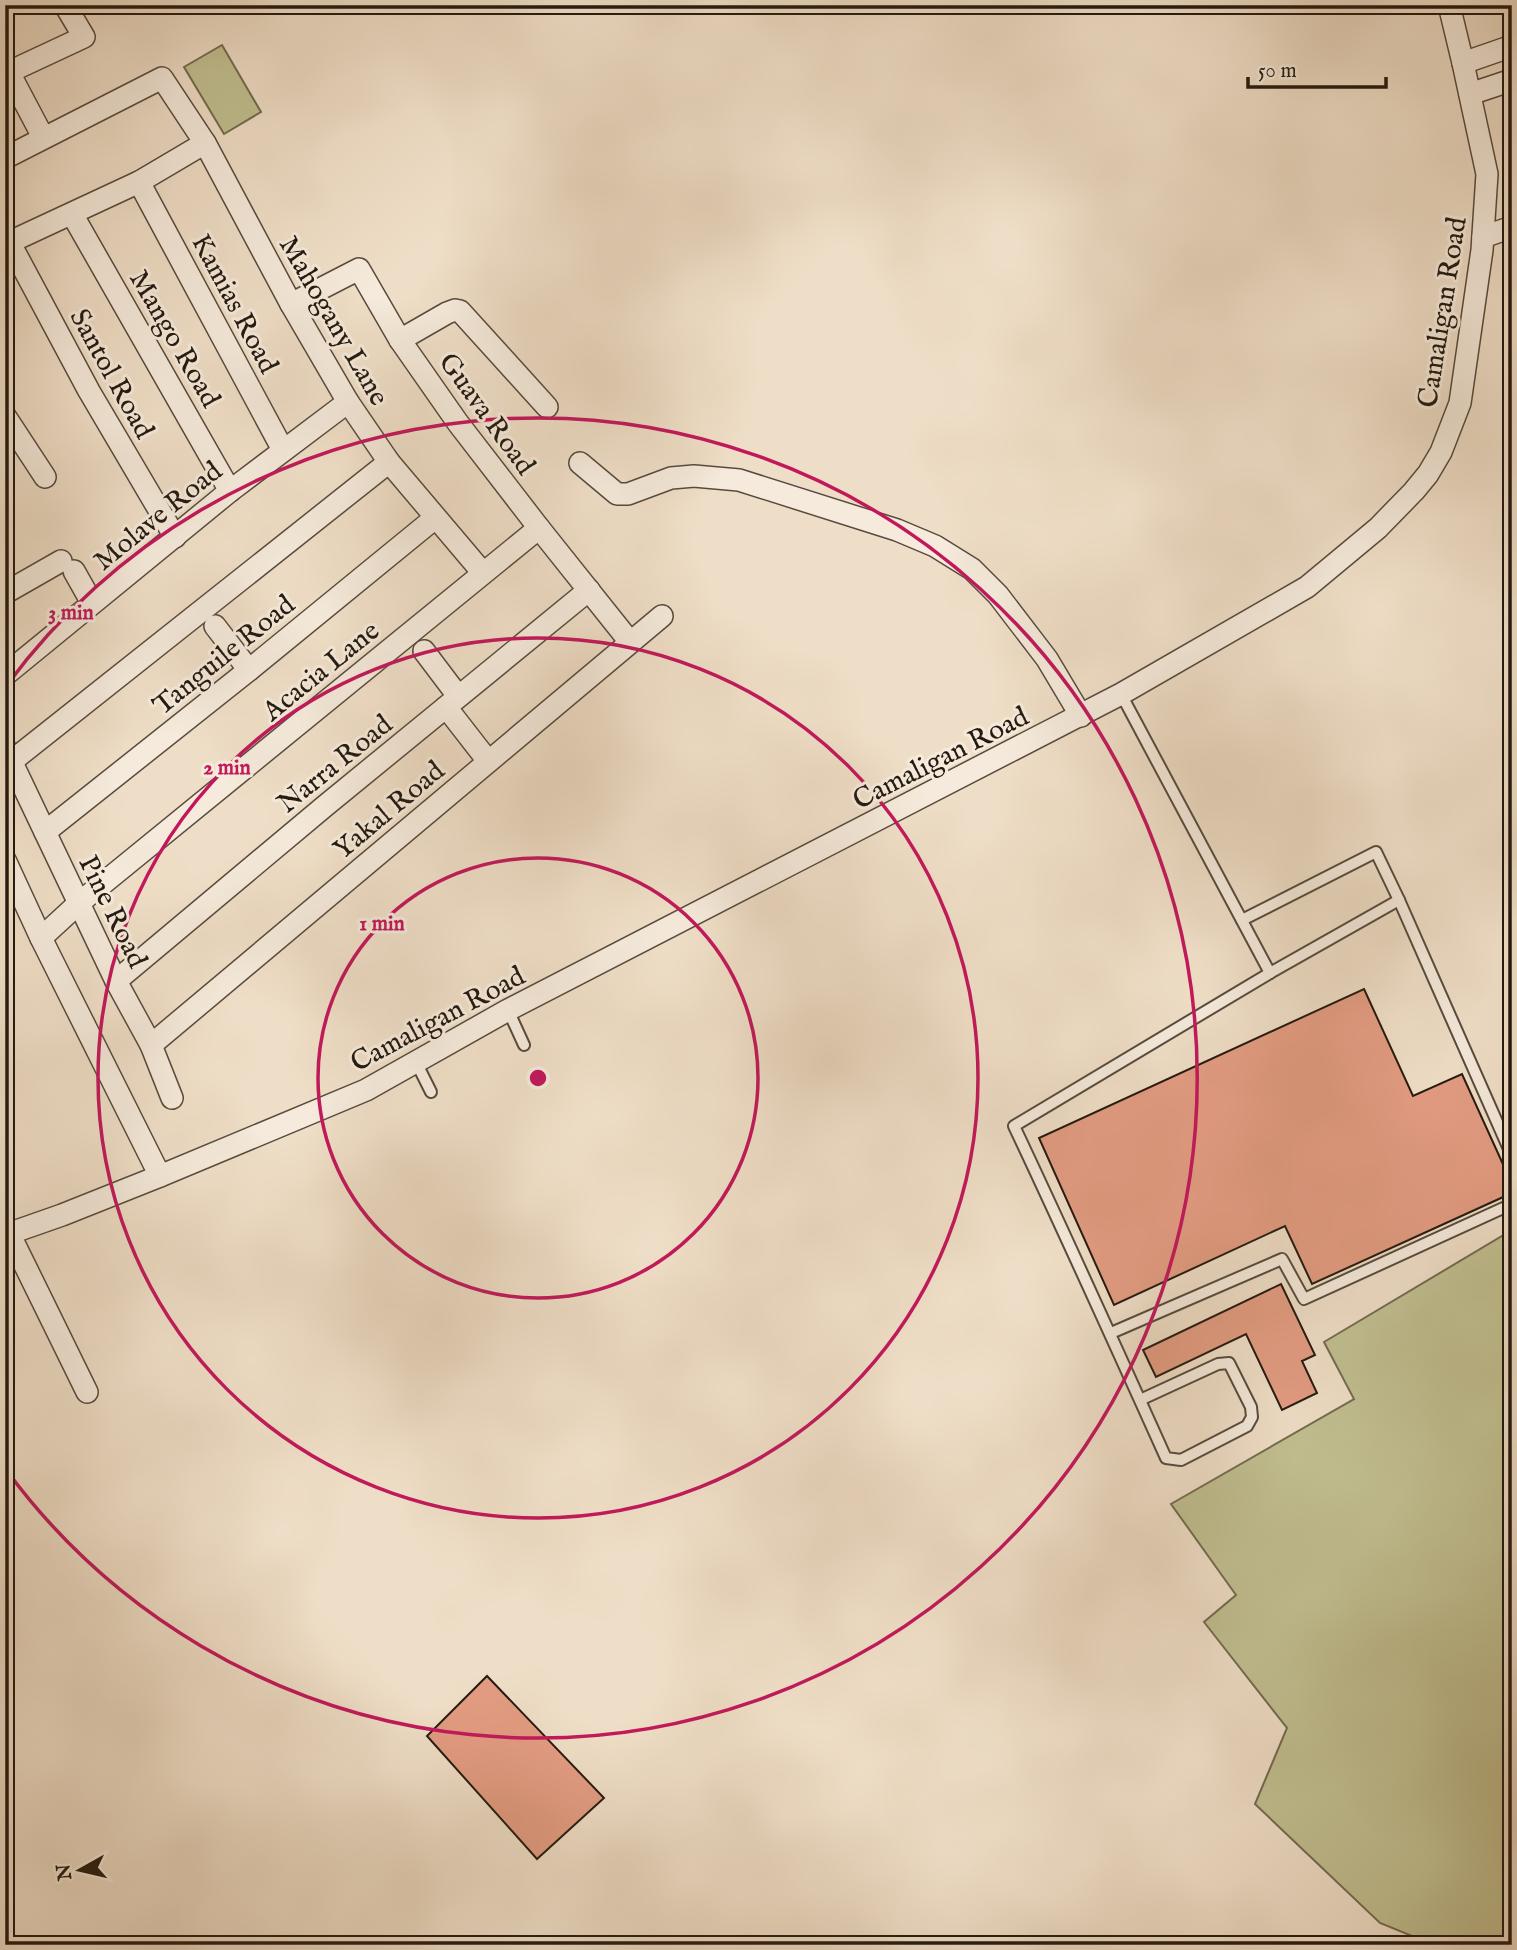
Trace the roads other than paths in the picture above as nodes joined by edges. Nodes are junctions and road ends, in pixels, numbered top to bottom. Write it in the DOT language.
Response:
graph roads {
  1 [pos="65,5"];
  2 [pos="1449,5"];
  3 [pos="1512,47"];
  4 [pos="1463,63"];
  5 [pos="7,68"];
  6 [pos="1512,80"];
  7 [pos="1470,94"];
  8 [pos="43,137"];
  9 [pos="205,143"];
  10 [pos="5,158"];
  11 [pos="139,182"];
  12 [pos="72,214"];
  13 [pos="1512,227"];
  14 [pos="1483,237"];
  15 [pos="7,238"];
  16 [pos="291,304"];
  17 [pos="400,340"];
  18 [pos="348,402"];
  19 [pos="547,407"];
  20 [pos="5,416"];
  21 [pos="283,450"];
  22 [pos="389,463"];
  23 [pos="580,463"];
  24 [pos="44,477"];
  25 [pos="230,491"];
  26 [pos="435,518"];
  27 [pos="539,528"];
  28 [pos="175,537"];
  29 [pos="483,573"];
  30 [pos="589,590"];
  31 [pos="5,593"];
  32 [pos="92,603"];
  33 [pos="662,616"];
  34 [pos="215,626"];
  35 [pos="631,642"];
  36 [pos="424,651"];
  37 [pos="250,670"];
  38 [pos="5,675"];
  39 [pos="1121,694"];
  40 [pos="452,702"];
  41 [pos="1081,716"];
  42 [pos="8,754"];
  43 [pos="488,761"];
  44 [pos="45,832"];
  45 [pos="5,860"];
  46 [pos="1399,900"];
  47 [pos="79,903"];
  48 [pos="1242,920"];
  49 [pos="41,937"];
  50 [pos="1270,973"];
  51 [pos="116,981"];
  52 [pos="508,1010"];
  53 [pos="151,1045"];
  54 [pos="524,1045"];
  55 [pos="416,1062"];
  56 [pos="431,1092"];
  57 [pos="172,1098"];
  58 [pos="1512,1156"];
  59 [pos="160,1176"];
  60 [pos="1512,1204"];
  61 [pos="7,1234"];
  62 [pos="1111,1333"];
  63 [pos="87,1392"];
  64 [pos="1140,1400"];
  1 -- 5 [label="street"];
  2 -- 4 [label="street, Camaligan Road"];
  3 -- 4 [label="street"];
  4 -- 7 [label="street, Camaligan Road"];
  5 -- 8 [label="street"];
  6 -- 7 [label="street"];
  7 -- 14 [label="street, Camaligan Road"];
  8 -- 9 [label="street, Mahogany Lane"];
  8 -- 10 [label="street"];
  9 -- 11 [label="street"];
  9 -- 16 [label="street, Mahogany Lane"];
  11 -- 12 [label="street"];
  11 -- 21 [label="street, Kamias Road"];
  12 -- 15 [label="street"];
  12 -- 25 [label="street, Mango Road"];
  13 -- 14 [label="street"];
  14 -- 39 [label="street, Camaligan Road"];
  15 -- 28 [label="street, Santol Road"];
  16 -- 17 [label="street, Guava Road"];
  16 -- 18 [label="street, Mahogany Lane"];
  17 -- 19 [label="street"];
  17 -- 27 [label="street, Guava Road"];
  18 -- 21 [label="street, Molave Road"];
  18 -- 22 [label="street, Mahogany Lane"];
  20 -- 24 [label="street"];
  21 -- 25 [label="street, Molave Road"];
  22 -- 26 [label="street, Mahogany Lane"];
  22 -- 42 [label="street"];
  23 -- 41 [label="street"];
  25 -- 28 [label="street, Molave Road"];
  26 -- 29 [label="street, Mahogany Lane"];
  26 -- 37 [label="street, Tanguile Road"];
  27 -- 29 [label="street, Acacia Lane"];
  27 -- 30 [label="street, Guava Road"];
  28 -- 32 [label="street, Molave Road"];
  29 -- 47 [label="street, Acacia Lane"];
  30 -- 35 [label="street, Guava Road"];
  30 -- 40 [label="street, Narra Road"];
  31 -- 32 [label="street"];
  32 -- 38 [label="street, Molave Road"];
  33 -- 35 [label="street, Yakal Road"];
  34 -- 37 [label="street"];
  35 -- 43 [label="street, Yakal Road"];
  36 -- 40 [label="street"];
  37 -- 44 [label="street, Tanguile Road"];
  39 -- 41 [label="street, Camaligan Road"];
  39 -- 48 [label="lane"];
  40 -- 43 [label="street"];
  40 -- 51 [label="street, Narra Road"];
  41 -- 52 [label="street, Camaligan Road"];
  42 -- 44 [label="street, Pine Road"];
  43 -- 53 [label="street, Yakal Road"];
  44 -- 47 [label="street, Pine Road"];
  45 -- 49 [label="street"];
  46 -- 48 [label="lane"];
  46 -- 50 [label="lane"];
  46 -- 58 [label="lane"];
  47 -- 49 [label="street, Acacia Lane"];
  47 -- 51 [label="street, Pine Road"];
  48 -- 50 [label="lane"];
  49 -- 59 [label="street"];
  50 -- 62 [label="lane"];
  51 -- 53 [label="street, Pine Road"];
  52 -- 54 [label="lane"];
  52 -- 55 [label="street, Camaligan Road"];
  53 -- 57 [label="street, Pine Road"];
  55 -- 56 [label="lane"];
  55 -- 59 [label="street, Camaligan Road"];
  59 -- 61 [label="street, Camaligan Road"];
  60 -- 62 [label="lane"];
  61 -- 63 [label="street"];
  62 -- 64 [label="lane"];
  64 -- 64 [label="lane"];
}
